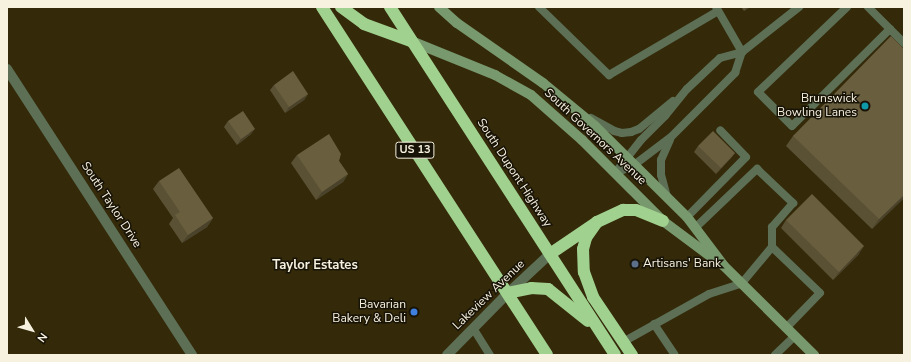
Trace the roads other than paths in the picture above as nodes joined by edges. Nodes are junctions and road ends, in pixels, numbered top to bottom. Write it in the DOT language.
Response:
graph roads {
  1 [pos="322,7"];
  2 [pos="341,7"];
  3 [pos="390,7"];
  4 [pos="439,7"];
  5 [pos="539,7"];
  6 [pos="799,7"];
  7 [pos="847,7"];
  8 [pos="868,7"];
  9 [pos="717,9"];
  10 [pos="890,29"];
  11 [pos="411,41"];
  12 [pos="904,43"];
  13 [pos="742,52"];
  14 [pos="7,69"];
  15 [pos="687,89"];
  16 [pos="568,104"];
  17 [pos="720,130"];
  18 [pos="672,137"];
  19 [pos="626,157"];
  20 [pos="634,165"];
  21 [pos="615,173"];
  22 [pos="667,197"];
  23 [pos="687,217"];
  24 [pos="663,221"];
  25 [pos="597,222"];
  26 [pos="695,228"];
  27 [pos="772,247"];
  28 [pos="550,254"];
  29 [pos="724,266"];
  30 [pos="742,283"];
  31 [pos="508,293"];
  32 [pos="654,324"];
  33 [pos="473,328"];
  34 [pos="786,328"];
  35 [pos="598,329"];
  36 [pos="795,336"];
  37 [pos="623,342"];
  38 [pos="543,353"];
  39 [pos="192,355"];
  40 [pos="447,355"];
  41 [pos="490,355"];
  42 [pos="615,355"];
  43 [pos="632,355"];
  44 [pos="676,355"];
  45 [pos="775,355"];
  46 [pos="814,355"];
  1 -- 31 [label="highway, US 13"];
  2 -- 11 [label="highway"];
  3 -- 11 [label="highway, South Dupont Highway"];
  4 -- 16 [label="main road, South Governors Avenue"];
  5 -- 9 [label="lane"];
  6 -- 13 [label="lane"];
  7 -- 10 [label="lane"];
  8 -- 10 [label="lane"];
  9 -- 13 [label="lane"];
  10 -- 12 [label="lane"];
  11 -- 21 [label="main road, South Governors Avenue"];
  11 -- 28 [label="highway, South Dupont Highway"];
  13 -- 15 [label="lane"];
  13 -- 18 [label="lane"];
  14 -- 39 [label="street, South Taylor Drive"];
  15 -- 16 [label="lane"];
  15 -- 19 [label="lane"];
  16 -- 19 [label="main road, South Governors Avenue"];
  17 -- 23 [label="lane"];
  18 -- 20 [label="lane"];
  18 -- 22 [label="lane"];
  19 -- 20 [label="main road, South Governors Avenue"];
  19 -- 21 [label="lane"];
  20 -- 21 [label="lane"];
  20 -- 22 [label="main road, South Governors Avenue"];
  21 -- 24 [label="main road, South Governors Avenue"];
  22 -- 23 [label="main road, South Governors Avenue"];
  23 -- 26 [label="main road, South Governors Avenue"];
  24 -- 25 [label="highway"];
  24 -- 29 [label="main road, South Governors Avenue"];
  25 -- 28 [label="highway"];
  25 -- 37 [label="highway"];
  26 -- 27 [label="lane"];
  26 -- 29 [label="main road, South Governors Avenue"];
  27 -- 30 [label="lane"];
  27 -- 34 [label="lane"];
  28 -- 31 [label="street, Lakeview Avenue"];
  28 -- 35 [label="highway, South Dupont Highway"];
  29 -- 30 [label="main road, South Governors Avenue"];
  30 -- 32 [label="lane"];
  30 -- 34 [label="main road, South Governors Avenue"];
  31 -- 33 [label="street, Lakeview Avenue"];
  31 -- 35 [label="highway"];
  31 -- 38 [label="highway, US 13"];
  32 -- 37 [label="lane"];
  32 -- 44 [label="lane"];
  33 -- 40 [label="street, Lakeview Avenue"];
  33 -- 41 [label="lane"];
  34 -- 36 [label="main road, South Governors Avenue"];
  35 -- 42 [label="highway, South Dupont Highway"];
  36 -- 45 [label="lane"];
  36 -- 46 [label="main road, South Governors Avenue"];
  37 -- 43 [label="highway"];
}
